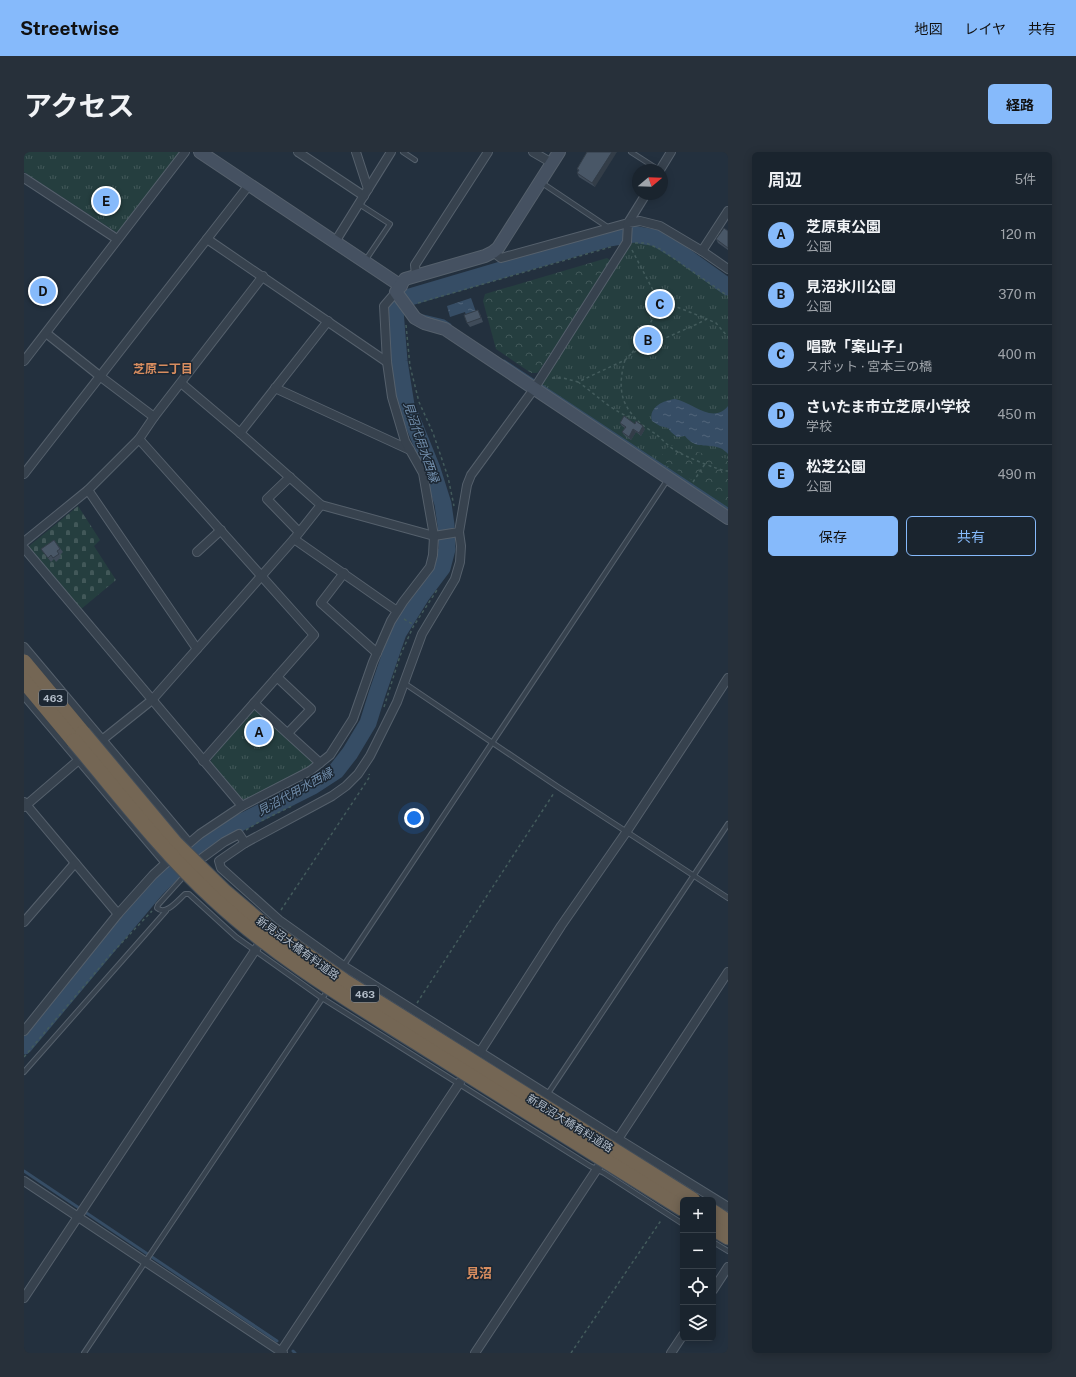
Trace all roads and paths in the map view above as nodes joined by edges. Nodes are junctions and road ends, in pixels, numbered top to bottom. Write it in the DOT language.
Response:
graph roads {
  1 [pos="185,152"];
  2 [pos="200,152"];
  3 [pos="298,152"];
  4 [pos="356,152"];
  5 [pos="391,152"];
  6 [pos="403,152"];
  7 [pos="488,152"];
  8 [pos="534,152"];
  9 [pos="559,152"];
  10 [pos="631,152"];
  11 [pos="671,152"];
  12 [pos="415,160"];
  13 [pos="552,163"];
  14 [pos="650,164"];
  15 [pos="664,164"];
  16 [pos="24,178"];
  17 [pos="540,182"];
  18 [pos="249,185"];
  19 [pos="366,192"];
  20 [pos="642,200"];
  21 [pos="359,204"];
  22 [pos="728,211"];
  23 [pos="628,223"];
  24 [pos="609,228"];
  25 [pos="118,239"];
  26 [pos="207,239"];
  27 [pos="335,242"];
  28 [pos="627,242"];
  29 [pos="702,251"];
  30 [pos="493,252"];
  31 [pos="365,262"];
  32 [pos="728,269"];
  33 [pos="263,276"];
  34 [pos="416,276"];
  35 [pos="398,289"];
  36 [pos="655,294"];
  37 [pos="728,296"];
  38 [pos="671,304"];
  39 [pos="408,309"];
  40 [pos="655,314"];
  41 [pos="707,318"];
  42 [pos="328,321"];
  43 [pos="46,333"];
  44 [pos="728,338"];
  45 [pos="632,354"];
  46 [pos="625,360"];
  47 [pos="24,361"];
  48 [pos="387,362"];
  49 [pos="101,377"];
  50 [pos="540,378"];
  51 [pos="578,382"];
  52 [pos="181,383"];
  53 [pos="275,388"];
  54 [pos="534,389"];
  55 [pos="154,417"];
  56 [pos="637,419"];
  57 [pos="240,433"];
  58 [pos="139,439"];
  59 [pos="410,450"];
  60 [pos="705,464"];
  61 [pos="728,471"];
  62 [pos="24,474"];
  63 [pos="290,477"];
  64 [pos="668,478"];
  65 [pos="693,482"];
  66 [pos="88,490"];
  67 [pos="321,504"];
  68 [pos="728,518"];
  69 [pos="221,530"];
  70 [pos="456,533"];
  71 [pos="297,536"];
  72 [pos="434,536"];
  73 [pos="24,542"];
  74 [pos="24,548"];
  75 [pos="197,552"];
  76 [pos="344,573"];
  77 [pos="261,576"];
  78 [pos="399,614"];
  79 [pos="414,625"];
  80 [pos="24,647"];
  81 [pos="197,649"];
  82 [pos="377,653"];
  83 [pos="24,662"];
  84 [pos="277,677"];
  85 [pos="728,678"];
  86 [pos="24,681"];
  87 [pos="404,682"];
  88 [pos="24,695"];
  89 [pos="152,700"];
  90 [pos="254,703"];
  91 [pos="288,733"];
  92 [pos="78,737"];
  93 [pos="102,740"];
  94 [pos="491,742"];
  95 [pos="79,760"];
  96 [pos="203,761"];
  97 [pos="320,762"];
  98 [pos="364,766"];
  99 [pos="558,786"];
  100 [pos="25,804"];
  101 [pos="242,806"];
  102 [pos="728,824"];
  103 [pos="627,831"];
  104 [pos="245,843"];
  105 [pos="186,845"];
  106 [pos="168,861"];
  107 [pos="75,863"];
  108 [pos="694,876"];
  109 [pos="728,898"];
  110 [pos="158,905"];
  111 [pos="168,909"];
  112 [pos="118,914"];
  113 [pos="276,918"];
  114 [pos="24,922"];
  115 [pos="256,951"];
  116 [pos="343,966"];
  117 [pos="728,972"];
  118 [pos="335,978"];
  119 [pos="330,985"];
  120 [pos="322,998"];
  121 [pos="412,1009"];
  122 [pos="24,1031"];
  123 [pos="480,1052"];
  124 [pos="24,1057"];
  125 [pos="24,1072"];
  126 [pos="459,1083"];
  127 [pos="547,1095"];
  128 [pos="539,1107"];
  129 [pos="535,1114"];
  130 [pos="527,1126"];
  131 [pos="618,1139"];
  132 [pos="596,1169"];
  133 [pos="24,1181"];
  134 [pos="688,1197"];
  135 [pos="680,1207"];
  136 [pos="728,1207"];
  137 [pos="666,1213"];
  138 [pos="716,1214"];
  139 [pos="79,1217"];
  140 [pos="680,1222"];
  141 [pos="728,1222"];
  142 [pos="716,1230"];
  143 [pos="728,1237"];
  144 [pos="716,1244"];
  145 [pos="728,1251"];
  146 [pos="146,1261"];
  147 [pos="728,1267"];
  148 [pos="716,1285"];
  149 [pos="24,1298"];
  150 [pos="680,1340"];
  151 [pos="281,1352"];
  152 [pos="84,1353"];
  153 [pos="475,1353"];
  154 [pos="571,1353"];
  155 [pos="671,1353"];
  1 -- 25 [label="street"];
  2 -- 18 [label="street"];
  3 -- 19 [label="street"];
  4 -- 19 [label="street"];
  5 -- 19 [label="street"];
  6 -- 12 [label="lane"];
  7 -- 34 [label="street"];
  8 -- 13 [label="street"];
  9 -- 13 [label="street"];
  10 -- 14 [label="lane"];
  11 -- 15 [label="street"];
  13 -- 17 [label="street"];
  16 -- 25 [label="street"];
  17 -- 24 [label="lane"];
  17 -- 30 [label="street"];
  18 -- 26 [label="street"];
  18 -- 27 [label="street"];
  19 -- 21 [label="street"];
  20 -- 23 [label="street"];
  21 -- 27 [label="street"];
  21 -- 31 [label="lane"];
  22 -- 29 [label="street"];
  23 -- 24 [label="street"];
  23 -- 28 [label="street"];
  23 -- 29 [label="street"];
  24 -- 30 [label="street"];
  25 -- 43 [label="street"];
  26 -- 33 [label="street"];
  26 -- 49 [label="street"];
  27 -- 31 [label="street"];
  28 -- 36 [label="path"];
  28 -- 37 [label="path"];
  28 -- 39 [label="path"];
  28 -- 50 [label="street"];
  29 -- 32 [label="street"];
  30 -- 34 [label="street"];
  31 -- 35 [label="street"];
  33 -- 42 [label="street"];
  33 -- 52 [label="street"];
  34 -- 35 [label="street"];
  35 -- 39 [label="street"];
  35 -- 48 [label="street"];
  36 -- 38 [label="path"];
  36 -- 40 [label="path"];
  38 -- 40 [label="path"];
  38 -- 41 [label="path"];
  39 -- 54 [label="street"];
  40 -- 45 [label="path"];
  41 -- 44 [label="path"];
  41 -- 45 [label="path"];
  42 -- 48 [label="street"];
  42 -- 53 [label="street"];
  43 -- 47 [label="street"];
  43 -- 49 [label="street"];
  45 -- 46 [label="path"];
  46 -- 51 [label="path"];
  46 -- 56 [label="path"];
  48 -- 59 [label="street"];
  49 -- 55 [label="street"];
  49 -- 62 [label="street"];
  50 -- 51 [label="path"];
  50 -- 54 [label="street"];
  51 -- 56 [label="path"];
  52 -- 55 [label="street"];
  52 -- 57 [label="street"];
  53 -- 57 [label="street"];
  53 -- 59 [label="street"];
  54 -- 64 [label="street"];
  54 -- 70 [label="street"];
  55 -- 58 [label="street"];
  56 -- 60 [label="path"];
  57 -- 63 [label="street"];
  58 -- 66 [label="street"];
  58 -- 69 [label="street"];
  59 -- 72 [label="street"];
  60 -- 61 [label="path"];
  60 -- 65 [label="path"];
  63 -- 67 [label="street"];
  63 -- 71 [label="street"];
  64 -- 68 [label="street"];
  64 -- 94 [label="lane"];
  66 -- 73 [label="street"];
  66 -- 81 [label="street"];
  67 -- 71 [label="street"];
  67 -- 72 [label="street"];
  69 -- 75 [label="street"];
  69 -- 77 [label="street"];
  70 -- 72 [label="street"];
  70 -- 87 [label="street"];
  71 -- 76 [label="street"];
  71 -- 77 [label="street"];
  72 -- 78 [label="street"];
  74 -- 89 [label="street"];
  76 -- 78 [label="street"];
  76 -- 82 [label="street"];
  77 -- 81 [label="street"];
  77 -- 84 [label="street"];
  78 -- 79 [label="path"];
  78 -- 82 [label="street"];
  80 -- 93 [label="street"];
  81 -- 89 [label="street"];
  82 -- 97 [label="street"];
  83 -- 92 [label="highway, 新見沼大橋有料道路 / 463"];
  84 -- 90 [label="street"];
  84 -- 91 [label="street"];
  85 -- 103 [label="street"];
  86 -- 92 [label="highway, 新見沼大橋有料道路 / 463"];
  87 -- 94 [label="lane"];
  87 -- 98 [label="street"];
  88 -- 95 [label="street"];
  89 -- 93 [label="street"];
  89 -- 96 [label="street"];
  90 -- 91 [label="street"];
  90 -- 96 [label="street"];
  91 -- 97 [label="street"];
  92 -- 134 [label="highway, 新見沼大橋有料道路 / 463, bridge"];
  92 -- 135 [label="highway, 新見沼大橋有料道路 / 463, bridge"];
  93 -- 95 [label="street"];
  93 -- 105 [label="street"];
  94 -- 99 [label="lane"];
  94 -- 116 [label="lane"];
  95 -- 100 [label="street"];
  95 -- 106 [label="street"];
  96 -- 101 [label="street"];
  97 -- 101 [label="street"];
  98 -- 104 [label="street"];
  98 -- 113 [label="path"];
  99 -- 103 [label="lane"];
  99 -- 121 [label="path"];
  100 -- 107 [label="street"];
  101 -- 105 [label="street"];
  102 -- 108 [label="lane"];
  103 -- 108 [label="lane"];
  103 -- 123 [label="street"];
  104 -- 105 [label="street"];
  104 -- 113 [label="street"];
  105 -- 106 [label="street"];
  106 -- 110 [label="lane"];
  106 -- 112 [label="street"];
  107 -- 112 [label="street"];
  107 -- 114 [label="street"];
  108 -- 109 [label="lane"];
  108 -- 127 [label="lane"];
  110 -- 111 [label="lane"];
  110 -- 124 [label="path"];
  111 -- 115 [label="lane"];
  111 -- 125 [label="lane"];
  112 -- 122 [label="street"];
  113 -- 115 [label="street"];
  113 -- 116 [label="street"];
  115 -- 120 [label="lane"];
  115 -- 139 [label="street"];
  116 -- 118 [label="lane"];
  116 -- 121 [label="street"];
  117 -- 131 [label="street"];
  119 -- 120 [label="lane"];
  120 -- 126 [label="lane"];
  120 -- 146 [label="lane"];
  121 -- 123 [label="street"];
  123 -- 126 [label="street"];
  123 -- 127 [label="street"];
  126 -- 130 [label="lane"];
  126 -- 151 [label="street"];
  127 -- 128 [label="lane"];
  127 -- 131 [label="street"];
  129 -- 130 [label="lane"];
  130 -- 132 [label="lane"];
  131 -- 132 [label="street"];
  131 -- 136 [label="street"];
  132 -- 137 [label="lane"];
  132 -- 153 [label="street"];
  133 -- 139 [label="street"];
  137 -- 140 [label="lane"];
  137 -- 154 [label="path"];
  138 -- 141 [label="highway"];
  139 -- 146 [label="street"];
  139 -- 149 [label="street"];
  142 -- 143 [label="highway"];
  144 -- 145 [label="lane"];
  146 -- 151 [label="street"];
  146 -- 152 [label="lane"];
  147 -- 148 [label="street"];
  150 -- 155 [label="street"];
}
